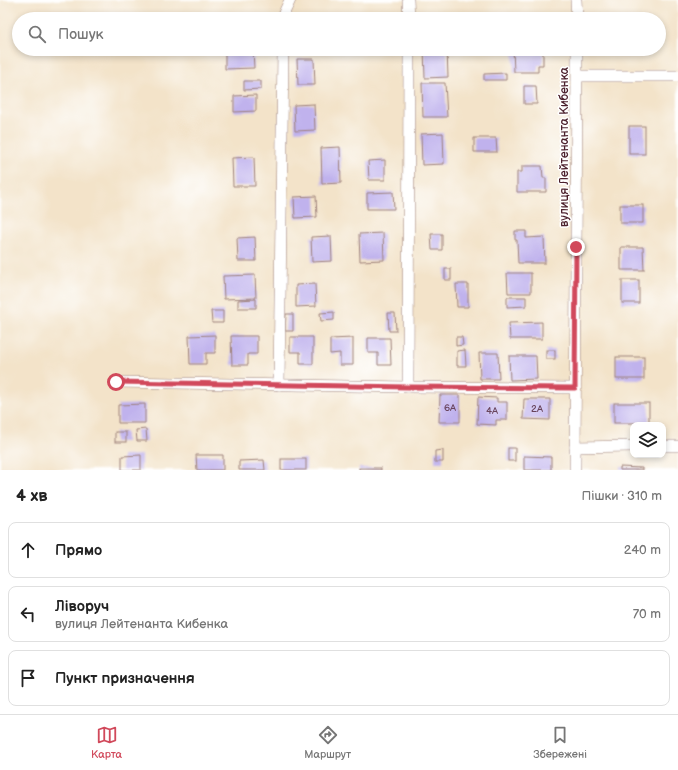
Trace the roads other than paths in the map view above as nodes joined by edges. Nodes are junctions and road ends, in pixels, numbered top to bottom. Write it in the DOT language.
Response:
graph roads {
  1 [pos="290,0"];
  2 [pos="408,0"];
  3 [pos="576,0"];
  4 [pos="284,12"];
  5 [pos="409,12"];
  6 [pos="577,12"];
  7 [pos="283,56"];
  8 [pos="409,56"];
  9 [pos="577,56"];
  10 [pos="578,76"];
  11 [pos="678,76"];
  12 [pos="116,382"];
  13 [pos="279,385"];
  14 [pos="408,387"];
  15 [pos="575,388"];
  16 [pos="630,446"];
  17 [pos="666,446"];
  18 [pos="678,446"];
  19 [pos="575,447"];
  20 [pos="575,470"];
  1 -- 4 [label="street"];
  2 -- 5 [label="street"];
  3 -- 6 [label="street"];
  7 -- 13 [label="street"];
  8 -- 14 [label="street"];
  9 -- 10 [label="street, вулиця Лейтенанта Кибенка"];
  10 -- 11 [label="street"];
  10 -- 15 [label="street, вулиця Лейтенанта Кибенка"];
  12 -- 13 [label="street"];
  13 -- 14 [label="street"];
  14 -- 15 [label="street"];
  15 -- 19 [label="street, вулиця Лейтенанта Кибенка"];
  16 -- 19 [label="street"];
  17 -- 18 [label="street"];
  19 -- 20 [label="street"];
}
